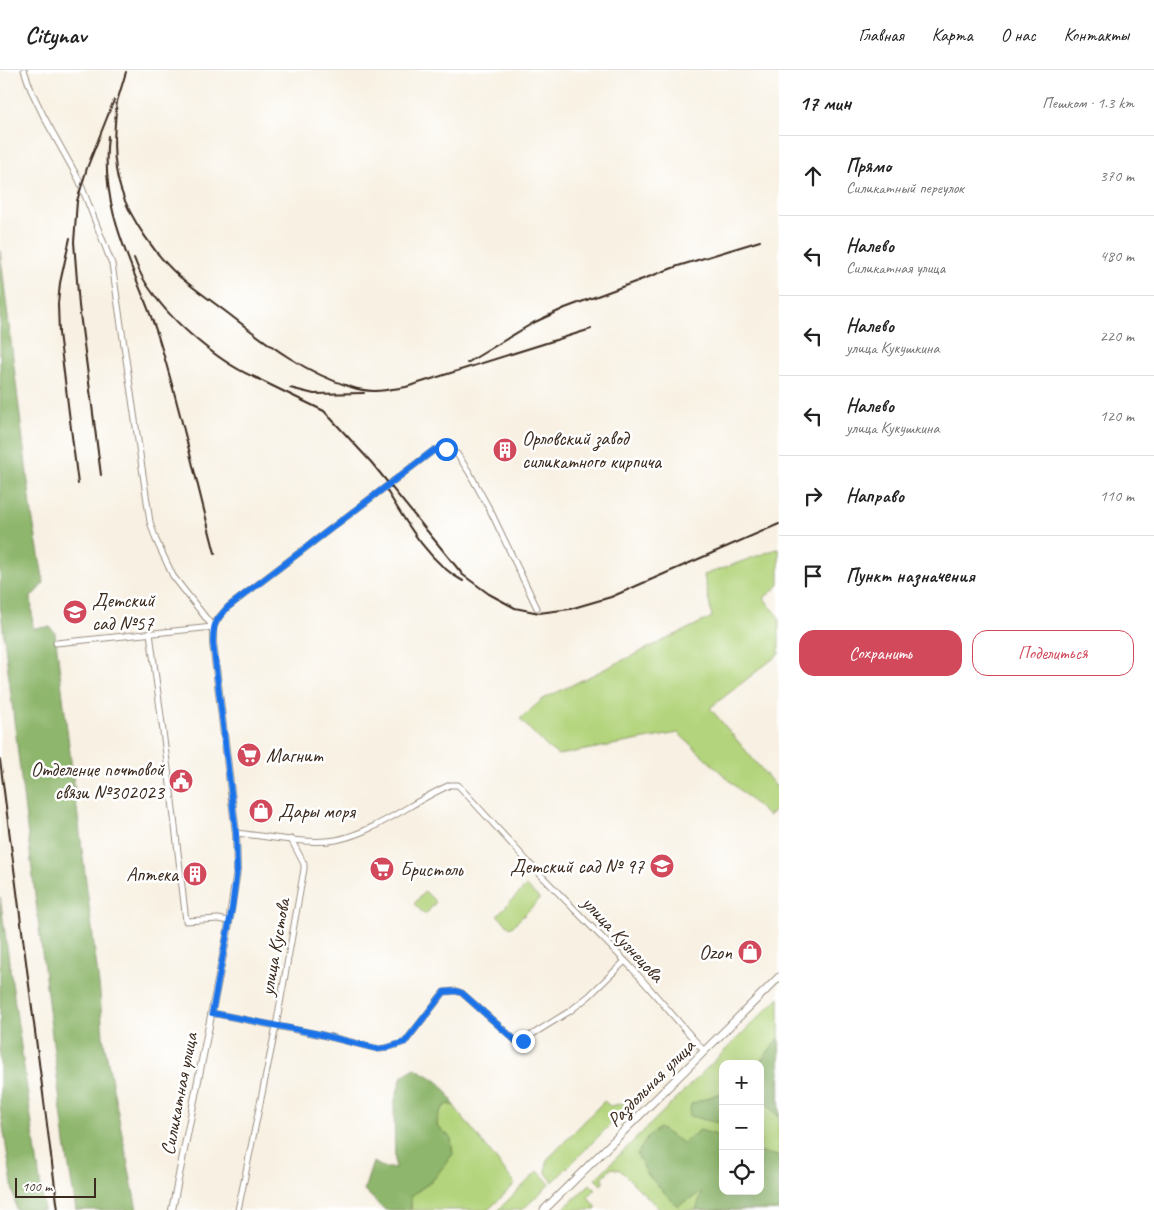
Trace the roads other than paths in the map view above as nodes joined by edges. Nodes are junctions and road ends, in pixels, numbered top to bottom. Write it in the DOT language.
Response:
graph roads {
  1 [pos="24,70"];
  2 [pos="537,608"];
  3 [pos="213,627"];
  4 [pos="150,633"];
  5 [pos="56,643"];
  6 [pos="236,833"];
  7 [pos="291,839"];
  8 [pos="229,921"];
  9 [pos="625,961"];
  10 [pos="779,977"];
  11 [pos="212,1013"];
  12 [pos="276,1026"];
  13 [pos="704,1052"];
  14 [pos="172,1210"];
  15 [pos="238,1210"];
  16 [pos="544,1210"];
  1 -- 3 [label="street"];
  2 -- 3 [label="street"];
  3 -- 4 [label="street"];
  3 -- 6 [label="street, Силикатная улица"];
  4 -- 5 [label="street"];
  4 -- 8 [label="street"];
  6 -- 7 [label="street"];
  6 -- 8 [label="street, Силикатная улица"];
  7 -- 9 [label="street, улица Кузнецова"];
  7 -- 12 [label="street, улица Кустова"];
  8 -- 11 [label="street, Силикатная улица"];
  9 -- 12 [label="street"];
  9 -- 13 [label="street, улица Кузнецова"];
  10 -- 13 [label="main road, Раздольная улица"];
  11 -- 12 [label="street"];
  11 -- 14 [label="street, Силикатная улица"];
  12 -- 15 [label="street, улица Кустова"];
  13 -- 16 [label="main road, Раздольная улица"];
}
